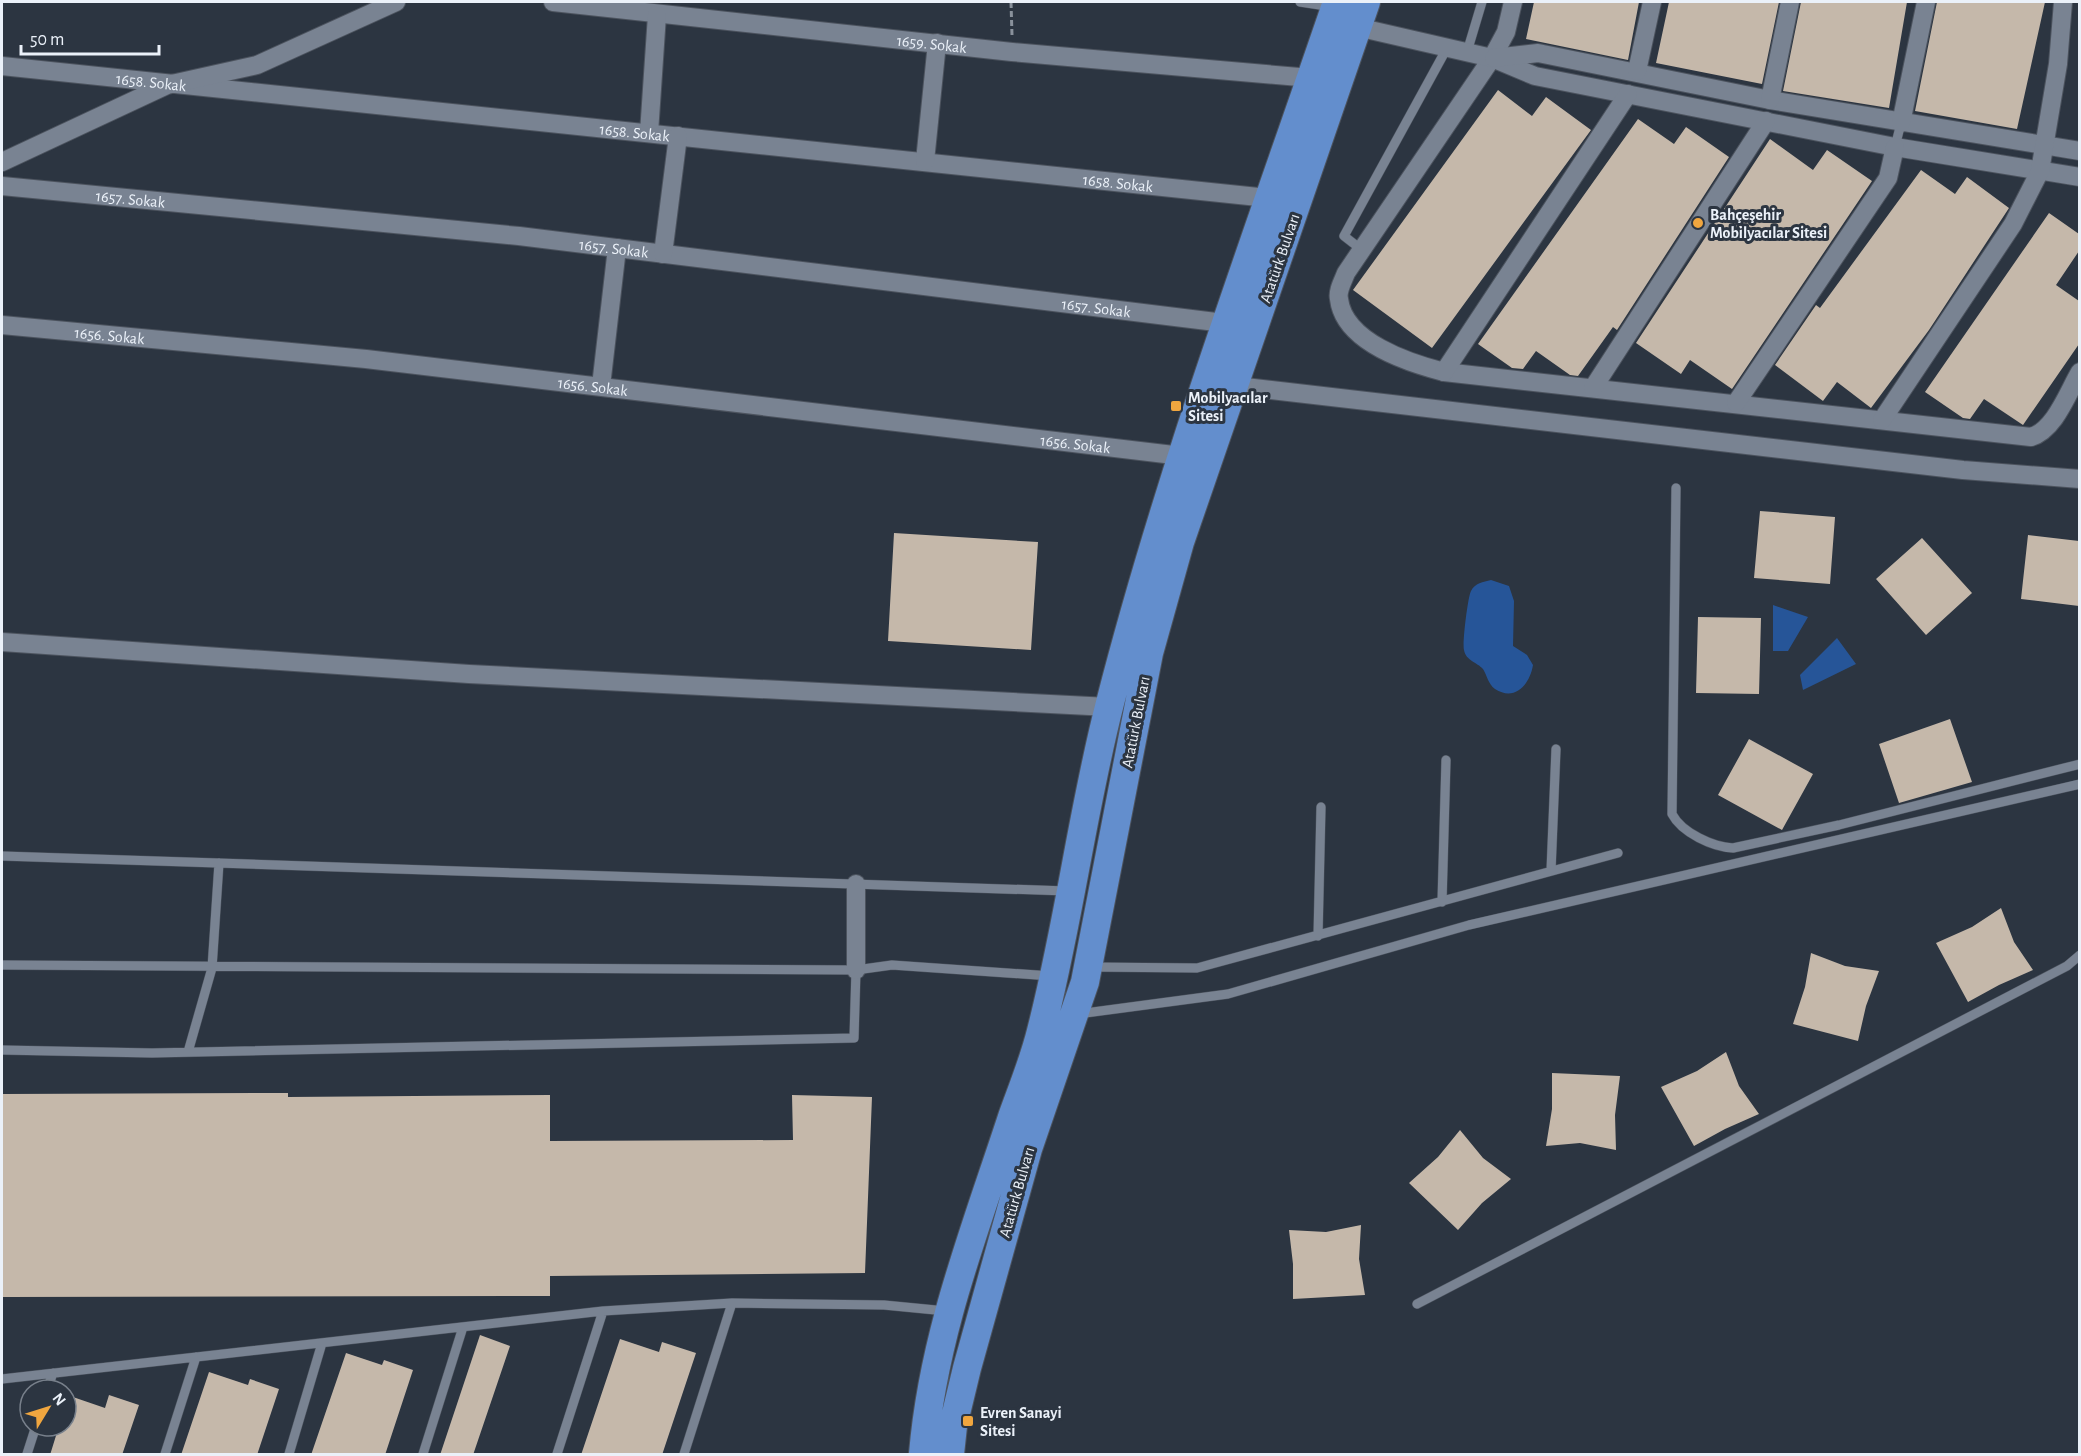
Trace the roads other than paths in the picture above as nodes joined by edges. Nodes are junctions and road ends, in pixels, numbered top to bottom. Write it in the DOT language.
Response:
graph roads {
  1 [pos="396,2"];
  2 [pos="553,2"];
  3 [pos="1303,2"];
  4 [pos="1482,2"];
  5 [pos="1513,2"];
  6 [pos="1652,2"];
  7 [pos="1790,2"];
  8 [pos="1926,2"];
  9 [pos="2063,2"];
  10 [pos="1336,4"];
  11 [pos="1361,14"];
  12 [pos="657,15"];
  13 [pos="937,43"];
  14 [pos="1447,48"];
  15 [pos="1467,52"];
  16 [pos="1492,58"];
  17 [pos="2,66"];
  18 [pos="1637,71"];
  19 [pos="1311,78"];
  20 [pos="167,85"];
  21 [pos="1628,94"];
  22 [pos="1770,100"];
  23 [pos="1766,121"];
  24 [pos="1901,123"];
  25 [pos="649,133"];
  26 [pos="678,136"];
  27 [pos="2044,146"];
  28 [pos="1895,147"];
  29 [pos="2079,151"];
  30 [pos="926,161"];
  31 [pos="2,162"];
  32 [pos="2040,171"];
  33 [pos="2079,177"];
  34 [pos="2,186"];
  35 [pos="1268,198"];
  36 [pos="617,248"];
  37 [pos="1362,250"];
  38 [pos="663,254"];
  39 [pos="1224,323"];
  40 [pos="2,326"];
  41 [pos="1444,372"];
  42 [pos="2079,372"];
  43 [pos="602,386"];
  44 [pos="1236,386"];
  45 [pos="1593,388"];
  46 [pos="1736,403"];
  47 [pos="1882,420"];
  48 [pos="1182,456"];
  49 [pos="2079,479"];
  50 [pos="1676,488"];
  51 [pos="2,642"];
  52 [pos="1109,707"];
  53 [pos="1556,749"];
  54 [pos="1446,760"];
  55 [pos="2079,764"];
  56 [pos="2079,784"];
  57 [pos="1321,807"];
  58 [pos="1618,853"];
  59 [pos="2,856"];
  60 [pos="219,863"];
  61 [pos="1551,871"];
  62 [pos="856,884"];
  63 [pos="1072,891"];
  64 [pos="1442,902"];
  65 [pos="1318,936"];
  66 [pos="2079,955"];
  67 [pos="2,965"];
  68 [pos="212,968"];
  69 [pos="856,970"];
  70 [pos="1086,974"];
  71 [pos="1055,976"];
  72 [pos="1076,1014"];
  73 [pos="2,1050"];
  74 [pos="188,1052"];
  75 [pos="732,1303"];
  76 [pos="1417,1304"];
  77 [pos="603,1311"];
  78 [pos="947,1311"];
  79 [pos="980,1320"];
  80 [pos="463,1327"];
  81 [pos="322,1343"];
  82 [pos="196,1357"];
  83 [pos="53,1373"];
  84 [pos="51,1378"];
  85 [pos="2,1379"];
  86 [pos="32,1438"];
  87 [pos="27,1455"];
  88 [pos="165,1455"];
  89 [pos="289,1455"];
  90 [pos="423,1455"];
  91 [pos="557,1455"];
  92 [pos="684,1455"];
  93 [pos="923,1455"];
  94 [pos="950,1455"];
  1 -- 20 [label="street"];
  2 -- 12 [label="street, 1659. Sokak"];
  3 -- 10 [label="lane"];
  4 -- 15 [label="lane"];
  5 -- 16 [label="street"];
  6 -- 18 [label="street"];
  7 -- 22 [label="street"];
  8 -- 24 [label="street"];
  9 -- 27 [label="street"];
  10 -- 19 [label="main road, Atatürk Bulvarı"];
  11 -- 14 [label="street"];
  11 -- 44 [label="main road, Atatürk Bulvarı"];
  12 -- 13 [label="street, 1659. Sokak"];
  12 -- 25 [label="street"];
  13 -- 19 [label="street, 1659. Sokak"];
  13 -- 30 [label="street"];
  14 -- 15 [label="street"];
  14 -- 37 [label="lane"];
  15 -- 16 [label="street"];
  16 -- 18 [label="street"];
  16 -- 21 [label="street"];
  16 -- 37 [label="street"];
  17 -- 20 [label="street, 1658. Sokak"];
  18 -- 21 [label="lane"];
  18 -- 22 [label="street"];
  19 -- 35 [label="main road, Atatürk Bulvarı"];
  20 -- 25 [label="street, 1658. Sokak"];
  20 -- 31 [label="street"];
  21 -- 23 [label="street"];
  21 -- 41 [label="street"];
  22 -- 23 [label="lane"];
  22 -- 24 [label="street"];
  23 -- 28 [label="street"];
  23 -- 45 [label="street"];
  24 -- 27 [label="street"];
  24 -- 28 [label="lane"];
  25 -- 26 [label="street, 1658. Sokak"];
  26 -- 30 [label="street, 1658. Sokak"];
  26 -- 38 [label="street"];
  27 -- 29 [label="street"];
  27 -- 32 [label="street"];
  28 -- 32 [label="street"];
  28 -- 46 [label="street"];
  30 -- 35 [label="street, 1658. Sokak"];
  32 -- 33 [label="street"];
  32 -- 47 [label="street"];
  34 -- 36 [label="street, 1657. Sokak"];
  35 -- 39 [label="main road, Atatürk Bulvarı"];
  36 -- 38 [label="street, 1657. Sokak"];
  36 -- 43 [label="street"];
  37 -- 41 [label="street"];
  38 -- 39 [label="street, 1657. Sokak"];
  39 -- 48 [label="main road, Atatürk Bulvarı"];
  40 -- 43 [label="street, 1656. Sokak"];
  41 -- 45 [label="street"];
  42 -- 47 [label="street"];
  43 -- 48 [label="street, 1656. Sokak"];
  44 -- 49 [label="street"];
  44 -- 70 [label="main road, Atatürk Bulvarı"];
  45 -- 46 [label="street"];
  46 -- 47 [label="street"];
  48 -- 52 [label="main road, Atatürk Bulvarı"];
  50 -- 55 [label="lane"];
  51 -- 52 [label="street"];
  52 -- 63 [label="main road, Atatürk Bulvarı"];
  53 -- 61 [label="lane"];
  54 -- 64 [label="lane"];
  56 -- 72 [label="lane"];
  57 -- 65 [label="lane"];
  58 -- 61 [label="lane"];
  59 -- 60 [label="lane"];
  60 -- 62 [label="lane"];
  60 -- 68 [label="lane"];
  61 -- 64 [label="lane"];
  62 -- 63 [label="lane"];
  62 -- 69 [label="street"];
  63 -- 71 [label="main road, Atatürk Bulvarı"];
  64 -- 65 [label="lane"];
  65 -- 70 [label="lane"];
  66 -- 76 [label="lane"];
  67 -- 68 [label="lane"];
  68 -- 69 [label="lane"];
  68 -- 74 [label="lane"];
  69 -- 71 [label="lane"];
  69 -- 74 [label="lane"];
  70 -- 71 [label="main road"];
  70 -- 72 [label="main road, Atatürk Bulvarı"];
  71 -- 78 [label="main road, Atatürk Bulvarı"];
  72 -- 79 [label="main road, Atatürk Bulvarı"];
  73 -- 74 [label="lane"];
  75 -- 77 [label="lane"];
  75 -- 78 [label="lane"];
  75 -- 92 [label="lane"];
  77 -- 80 [label="lane"];
  77 -- 91 [label="lane"];
  78 -- 79 [label="main road"];
  78 -- 93 [label="main road, Atatürk Bulvarı"];
  79 -- 94 [label="main road, Atatürk Bulvarı"];
  80 -- 81 [label="lane"];
  80 -- 90 [label="lane"];
  81 -- 82 [label="lane"];
  81 -- 89 [label="lane"];
  82 -- 83 [label="lane"];
  82 -- 88 [label="lane"];
  83 -- 84 [label="lane"];
  83 -- 85 [label="lane"];
  86 -- 87 [label="lane"];
}
